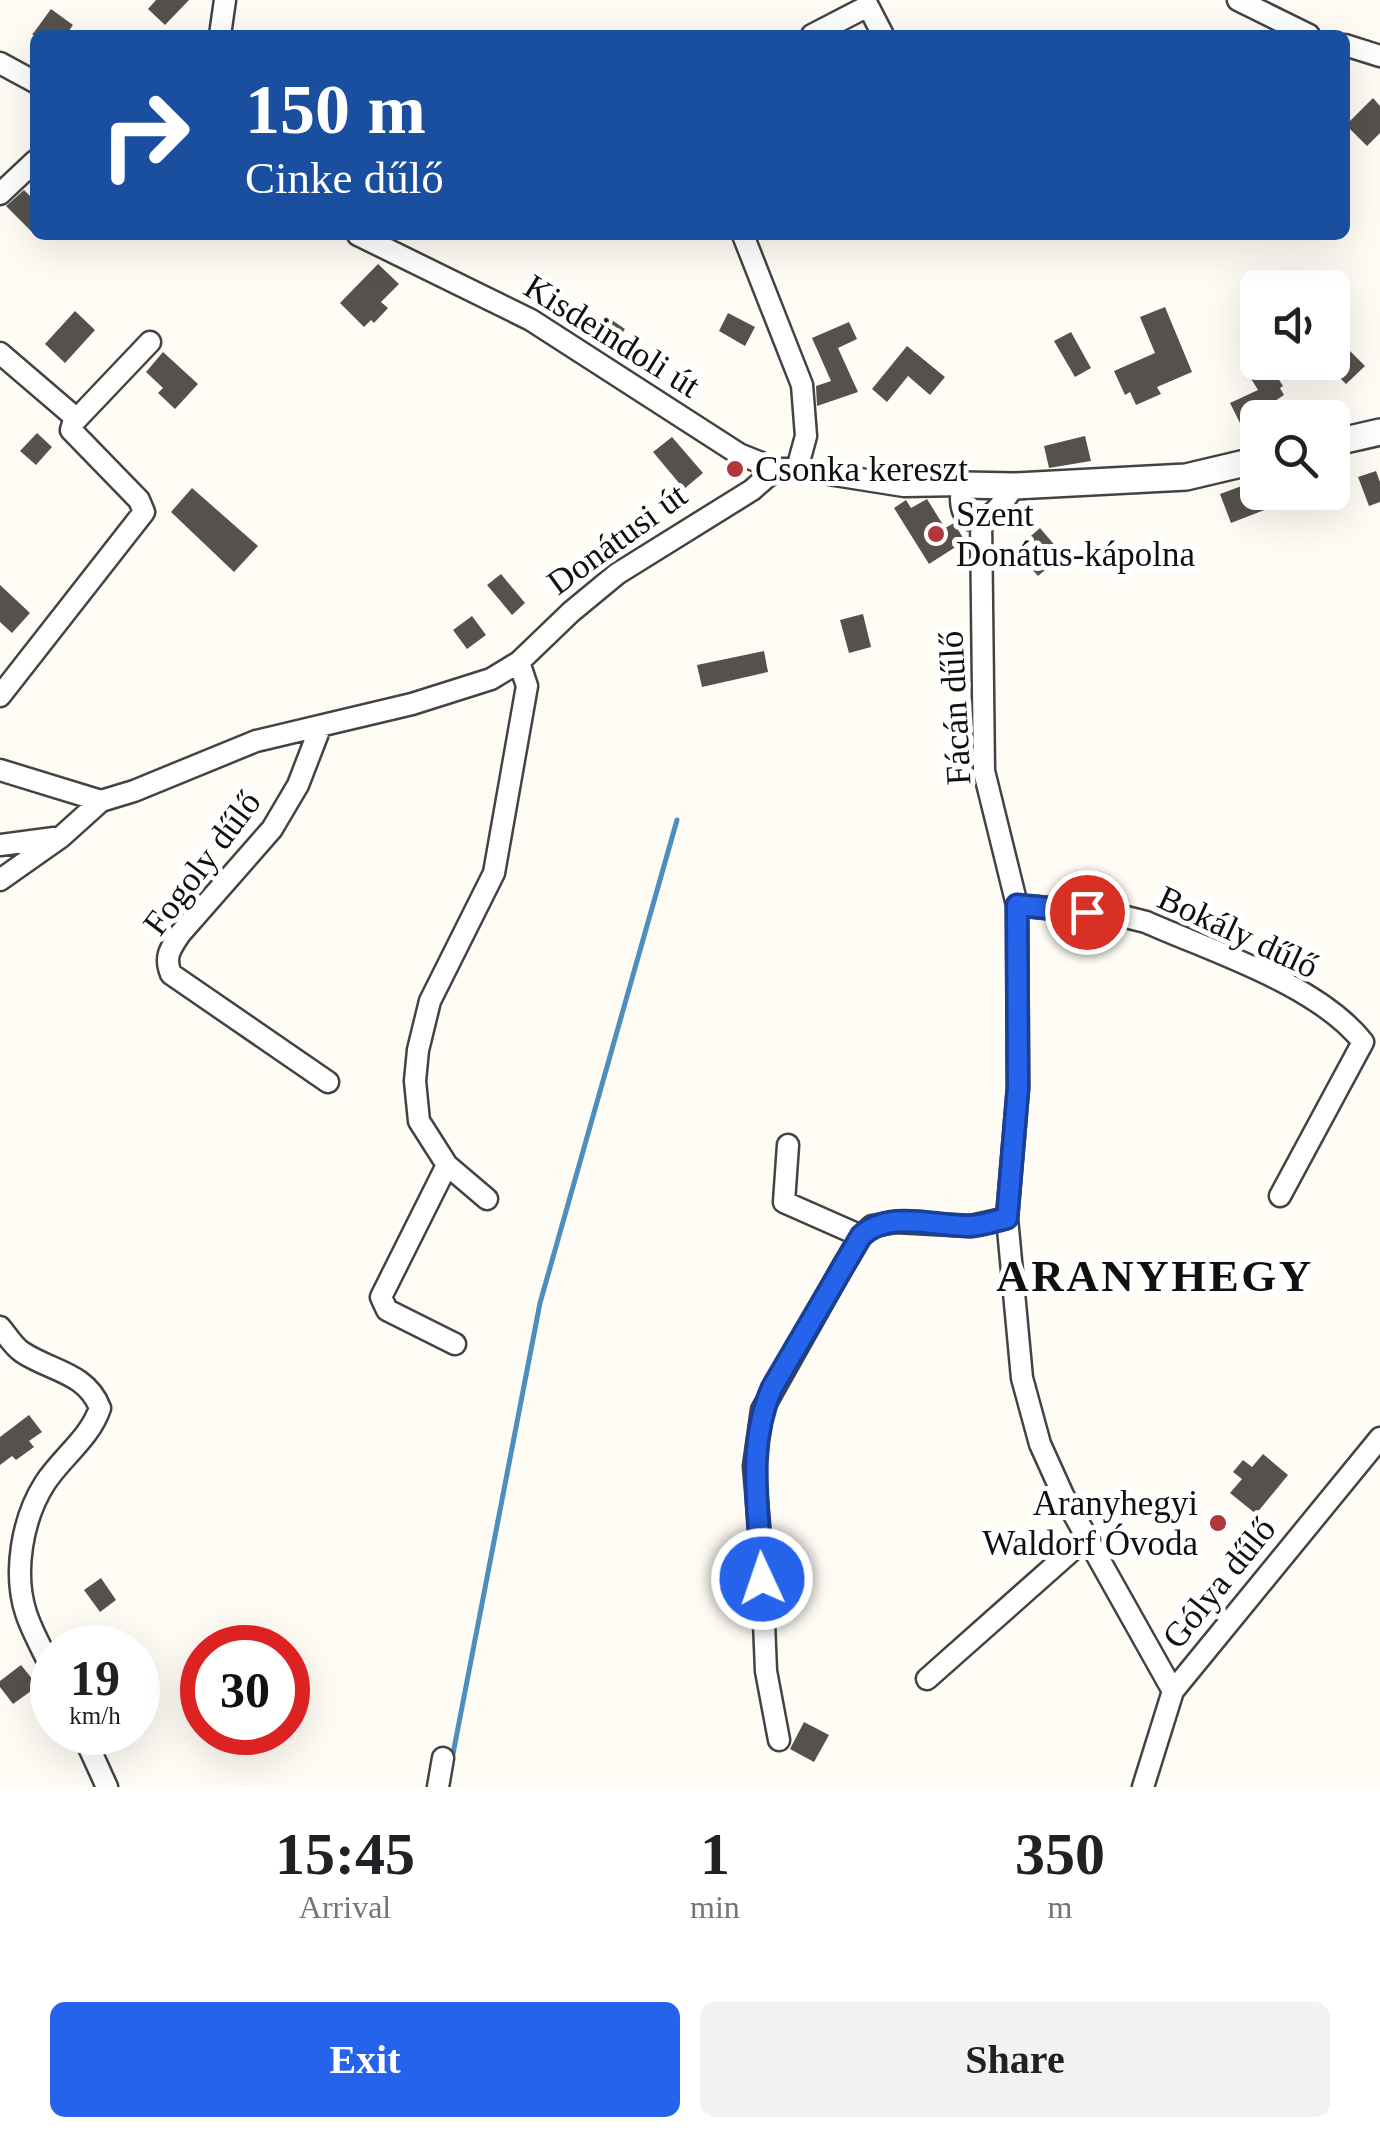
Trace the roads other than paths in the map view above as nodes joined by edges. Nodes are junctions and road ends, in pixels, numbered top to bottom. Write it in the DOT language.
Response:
graph roads {
  1 [pos="1238,0"];
  2 [pos="221,3"];
  3 [pos="220,30"];
  4 [pos="822,30"];
  5 [pos="880,30"];
  6 [pos="1299,30"];
  7 [pos="1350,47"];
  8 [pos="1380,56"];
  9 [pos="0,64"];
  10 [pos="30,79"];
  11 [pos="30,166"];
  12 [pos="0,194"];
  13 [pos="368,240"];
  14 [pos="745,240"];
  15 [pos="150,342"];
  16 [pos="0,353"];
  17 [pos="77,419"];
  18 [pos="1380,432"];
  19 [pos="1350,439"];
  20 [pos="1240,464"];
  21 [pos="786,469"];
  22 [pos="963,485"];
  23 [pos="1014,486"];
  24 [pos="981,520"];
  25 [pos="519,662"];
  26 [pos="0,696"];
  27 [pos="320,728"];
  28 [pos="0,770"];
  29 [pos="101,800"];
  30 [pos="61,836"];
  31 [pos="0,845"];
  32 [pos="0,880"];
  33 [pos="1017,905"];
  34 [pos="328,1082"];
  35 [pos="788,1145"];
  36 [pos="446,1165"];
  37 [pos="1280,1196"];
  38 [pos="487,1198"];
  39 [pos="1007,1218"];
  40 [pos="861,1236"];
  41 [pos="0,1327"];
  42 [pos="455,1344"];
  43 [pos="1380,1438"];
  44 [pos="1086,1538"];
  45 [pos="31,1625"];
  46 [pos="927,1679"];
  47 [pos="1172,1691"];
  48 [pos="778,1740"];
  49 [pos="92,1755"];
  50 [pos="443,1758"];
  51 [pos="107,1787"];
  52 [pos="438,1787"];
  53 [pos="1143,1787"];
  1 -- 6 [label="street"];
  2 -- 3 [label="street"];
  4 -- 5 [label="street"];
  7 -- 8 [label="street"];
  9 -- 10 [label="street"];
  11 -- 12 [label="street"];
  13 -- 21 [label="street, Kisdeindoli út"];
  14 -- 21 [label="street"];
  15 -- 17 [label="street"];
  16 -- 17 [label="street"];
  17 -- 26 [label="street"];
  18 -- 19 [label="street"];
  20 -- 23 [label="street"];
  21 -- 22 [label="street"];
  21 -- 25 [label="street, Donátusi út"];
  22 -- 23 [label="street"];
  22 -- 24 [label="street, Fácán dűlő"];
  23 -- 24 [label="street"];
  24 -- 33 [label="street, Fácán dűlő"];
  25 -- 27 [label="street, Donátusi út"];
  25 -- 36 [label="street"];
  27 -- 29 [label="street, Donátusi út"];
  27 -- 34 [label="street, Fogoly dűlő"];
  28 -- 29 [label="street"];
  29 -- 30 [label="street"];
  30 -- 31 [label="street"];
  30 -- 32 [label="street"];
  33 -- 37 [label="street, Bokály dűlő"];
  33 -- 39 [label="street, Fácán dűlő"];
  35 -- 40 [label="street"];
  36 -- 38 [label="street"];
  36 -- 42 [label="street"];
  39 -- 40 [label="street"];
  39 -- 44 [label="street, Fácán dűlő"];
  40 -- 48 [label="street"];
  41 -- 45 [label="street"];
  43 -- 47 [label="street, Gólya dűlő"];
  44 -- 46 [label="street"];
  44 -- 47 [label="street, Fácán dűlő"];
  47 -- 53 [label="street, Gólya dűlő"];
  49 -- 51 [label="street"];
  50 -- 52 [label="street"];
}
